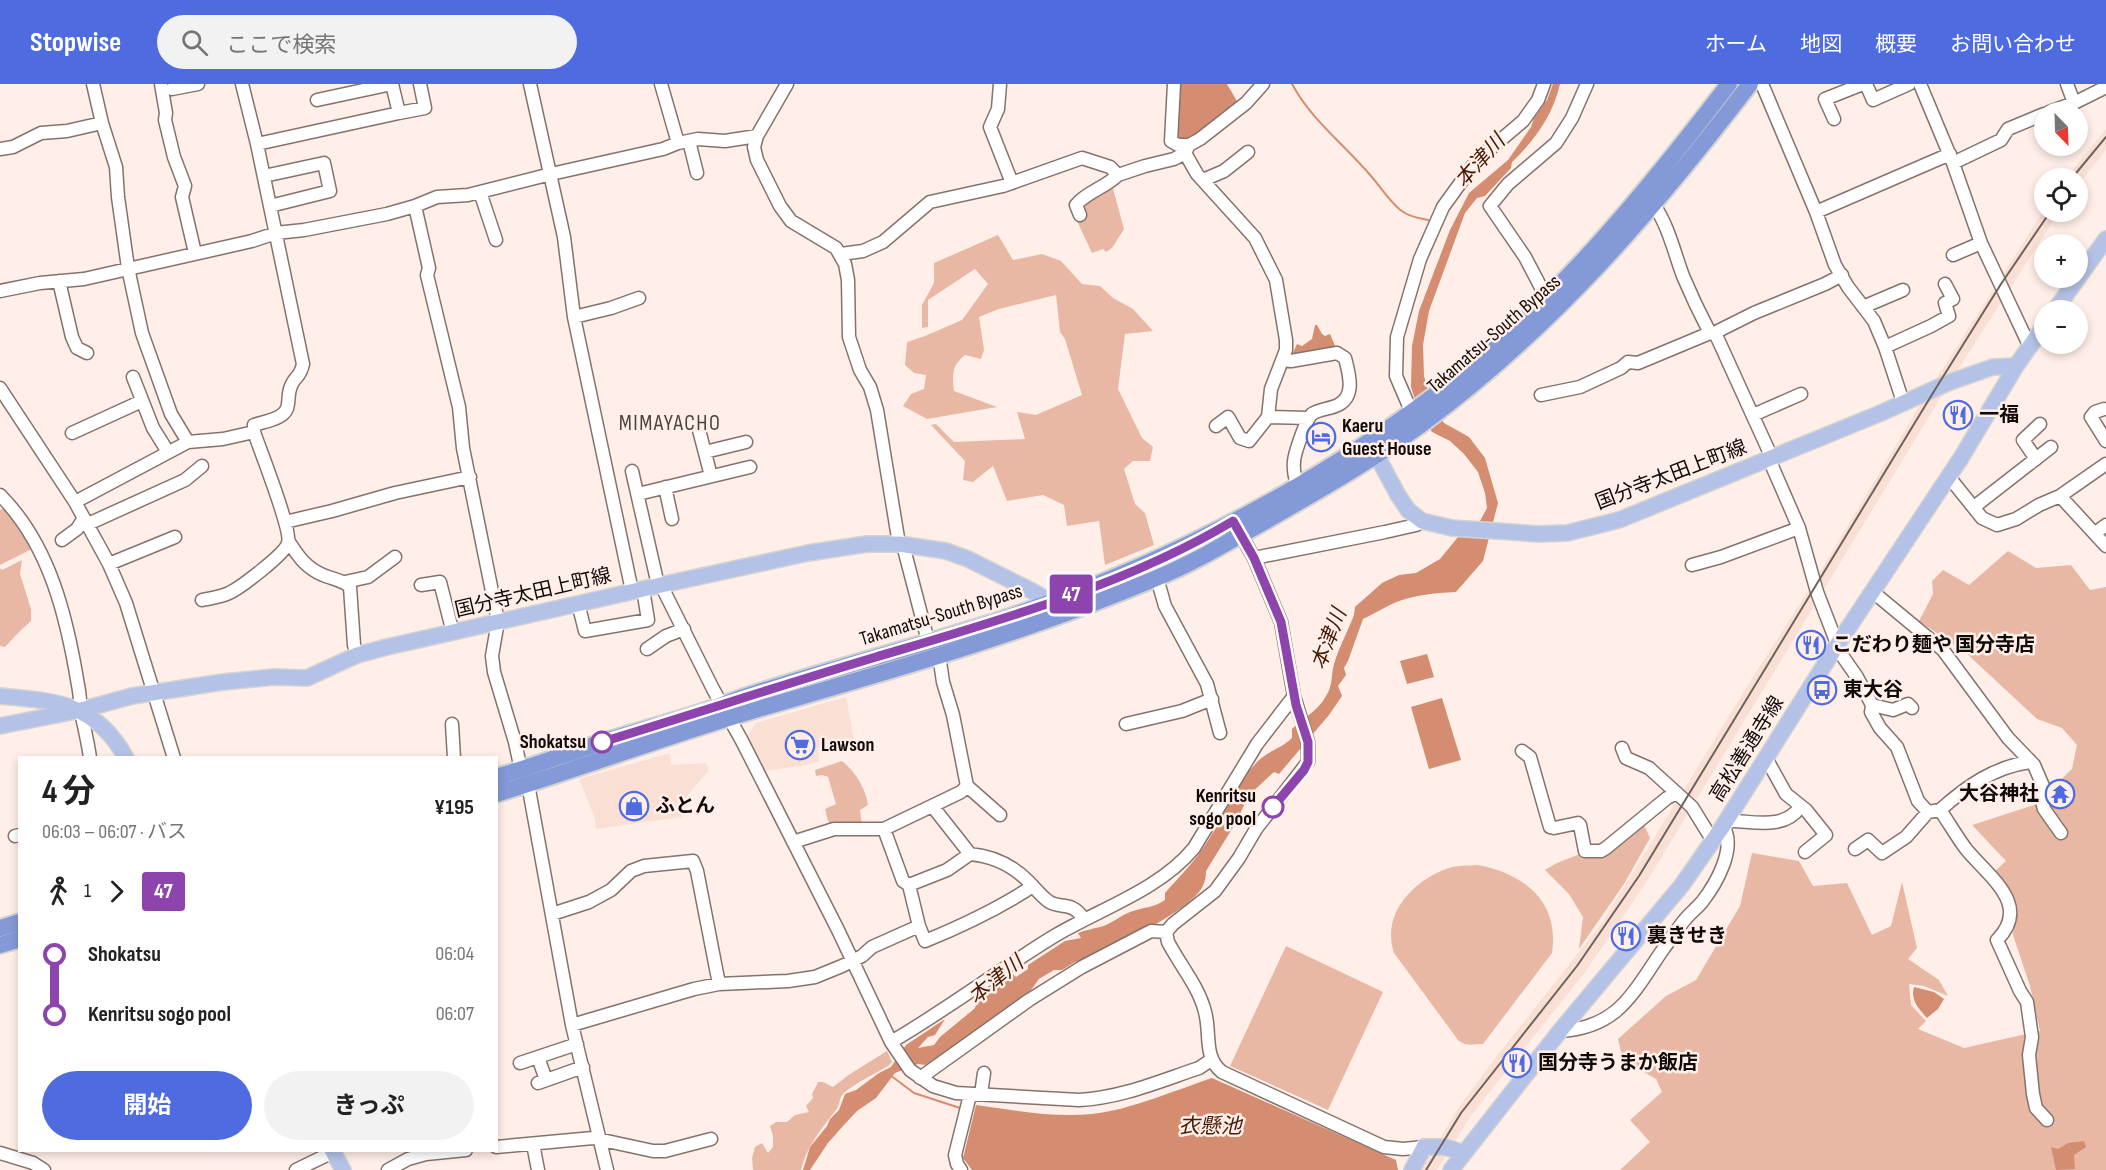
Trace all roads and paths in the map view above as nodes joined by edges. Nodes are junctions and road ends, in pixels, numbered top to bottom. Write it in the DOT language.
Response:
graph roads {
  1 [pos="93,84"];
  2 [pos="198,84"];
  3 [pos="242,84"];
  4 [pos="420,84"];
  5 [pos="530,84"];
  6 [pos="661,84"];
  7 [pos="1000,84"];
  8 [pos="1174,84"];
  9 [pos="1263,84"];
  10 [pos="1544,84"];
  11 [pos="1587,84"];
  12 [pos="1729,84"];
  13 [pos="1750,84"];
  14 [pos="1762,84"];
  15 [pos="1864,84"];
  16 [pos="1909,84"];
  17 [pos="1920,84"];
  18 [pos="2067,84"];
  19 [pos="174,86"];
  20 [pos="783,86"];
  21 [pos="2106,87"];
  22 [pos="317,100"];
  23 [pos="2074,102"];
  24 [pos="399,113"];
  25 [pos="2034,118"];
  26 [pos="1834,119"];
  27 [pos="102,123"];
  28 [pos="757,136"];
  29 [pos="684,142"];
  30 [pos="257,144"];
  31 [pos="0,149"];
  32 [pos="1187,149"];
  33 [pos="1248,152"];
  34 [pos="1951,158"];
  35 [pos="697,173"];
  36 [pos="551,174"];
  37 [pos="1118,175"];
  38 [pos="264,176"];
  39 [pos="1203,180"];
  40 [pos="1012,183"];
  41 [pos="480,192"];
  42 [pos="1654,205"];
  43 [pos="270,206"];
  44 [pos="415,206"];
  45 [pos="1816,212"];
  46 [pos="1080,215"];
  47 [pos="276,233"];
  48 [pos="496,240"];
  49 [pos="2105,240"];
  50 [pos="1981,243"];
  51 [pos="195,253"];
  52 [pos="841,254"];
  53 [pos="1953,255"];
  54 [pos="128,268"];
  55 [pos="1842,275"];
  56 [pos="59,281"];
  57 [pos="1945,284"];
  58 [pos="1903,290"];
  59 [pos="0,291"];
  60 [pos="1546,297"];
  61 [pos="639,298"];
  62 [pos="2062,300"];
  63 [pos="1863,307"];
  64 [pos="574,317"];
  65 [pos="1713,334"];
  66 [pos="2034,341"];
  67 [pos="1886,347"];
  68 [pos="2030,347"];
  69 [pos="87,353"];
  70 [pos="1283,360"];
  71 [pos="2016,366"];
  72 [pos="133,376"];
  73 [pos="0,388"];
  74 [pos="1800,394"];
  75 [pos="1541,395"];
  76 [pos="142,401"];
  77 [pos="1903,402"];
  78 [pos="2104,408"];
  79 [pos="1411,411"];
  80 [pos="1753,415"];
  81 [pos="1268,417"];
  82 [pos="1308,418"];
  83 [pos="2040,424"];
  84 [pos="1216,426"];
  85 [pos="699,430"];
  86 [pos="254,432"];
  87 [pos="72,433"];
  88 [pos="2106,441"];
  89 [pos="188,442"];
  90 [pos="746,442"];
  91 [pos="2051,447"];
  92 [pos="1372,448"];
  93 [pos="168,452"];
  94 [pos="705,452"];
  95 [pos="1770,458"];
  96 [pos="2036,459"];
  97 [pos="2106,464"];
  98 [pos="202,466"];
  99 [pos="750,467"];
  100 [pos="632,471"];
  101 [pos="711,476"];
  102 [pos="470,477"];
  103 [pos="1949,477"];
  104 [pos="1298,485"];
  105 [pos="665,487"];
  106 [pos="638,494"];
  107 [pos="0,495"];
  108 [pos="2060,496"];
  109 [pos="75,502"];
  110 [pos="1974,507"];
  111 [pos="672,519"];
  112 [pos="86,521"];
  113 [pos="1422,521"];
  114 [pos="285,522"];
  115 [pos="2106,525"];
  116 [pos="1237,528"];
  117 [pos="1799,528"];
  118 [pos="2095,533"];
  119 [pos="174,537"];
  120 [pos="62,540"];
  121 [pos="289,542"];
  122 [pos="901,544"];
  123 [pos="2106,546"];
  124 [pos="395,557"];
  125 [pos="1254,558"];
  126 [pos="109,564"];
  127 [pos="1692,565"];
  128 [pos="1157,578"];
  129 [pos="345,582"];
  130 [pos="421,585"];
  131 [pos="649,588"];
  132 [pos="1873,592"];
  133 [pos="202,600"];
  134 [pos="1051,602"];
  135 [pos="578,603"];
  136 [pos="1067,613"];
  137 [pos="498,621"];
  138 [pos="684,629"];
  139 [pos="453,633"];
  140 [pos="928,642"];
  141 [pos="1838,645"];
  142 [pos="647,649"];
  143 [pos="357,655"];
  144 [pos="939,655"];
  145 [pos="155,693"];
  146 [pos="0,696"];
  147 [pos="1212,699"];
  148 [pos="1295,701"];
  149 [pos="1872,705"];
  150 [pos="1912,708"];
  151 [pos="81,710"];
  152 [pos="726,712"];
  153 [pos="452,724"];
  154 [pos="1126,724"];
  155 [pos="0,726"];
  156 [pos="1220,733"];
  157 [pos="1622,748"];
  158 [pos="1522,751"];
  159 [pos="90,756"];
  160 [pos="124,756"];
  161 [pos="173,756"];
  162 [pos="454,756"];
  163 [pos="1766,758"];
  164 [pos="2030,762"];
  165 [pos="498,777"];
  166 [pos="524,777"];
  167 [pos="967,786"];
  168 [pos="498,793"];
  169 [pos="1677,793"];
  170 [pos="933,807"];
  171 [pos="1800,807"];
  172 [pos="1934,811"];
  173 [pos="1000,815"];
  174 [pos="1726,822"];
  175 [pos="885,829"];
  176 [pos="2061,832"];
  177 [pos="1713,841"];
  178 [pos="793,842"];
  179 [pos="1855,849"];
  180 [pos="1805,852"];
  181 [pos="970,854"];
  182 [pos="909,885"];
  183 [pos="1033,886"];
  184 [pos="552,914"];
  185 [pos="1084,920"];
  186 [pos="18,923"];
  187 [pos="919,926"];
  188 [pos="0,928"];
  189 [pos="1166,932"];
  190 [pos="18,940"];
  191 [pos="0,945"];
  192 [pos="852,962"];
  193 [pos="719,984"];
  194 [pos="573,1025"];
  195 [pos="1560,1031"];
  196 [pos="577,1044"];
  197 [pos="892,1044"];
  198 [pos="538,1057"];
  199 [pos="1211,1060"];
  200 [pos="520,1063"];
  201 [pos="583,1067"];
  202 [pos="984,1073"];
  203 [pos="919,1077"];
  204 [pos="976,1094"];
  205 [pos="2047,1120"];
  206 [pos="711,1138"];
  207 [pos="599,1139"];
  208 [pos="533,1144"];
  209 [pos="498,1147"];
  210 [pos="1424,1147"];
  211 [pos="331,1152"];
  212 [pos="334,1152"];
  213 [pos="446,1152"];
  214 [pos="0,1153"];
  215 [pos="1464,1153"];
  216 [pos="44,1170"];
  217 [pos="296,1170"];
  218 [pos="343,1170"];
  219 [pos="388,1170"];
  220 [pos="538,1170"];
  221 [pos="607,1170"];
  222 [pos="961,1170"];
  223 [pos="1412,1170"];
  224 [pos="1451,1170"];
  1 -- 27 [label="street"];
  2 -- 19 [label="street"];
  3 -- 30 [label="street"];
  4 -- 24 [label="street"];
  5 -- 36 [label="street"];
  6 -- 29 [label="street"];
  7 -- 40 [label="street"];
  8 -- 32 [label="street"];
  9 -- 32 [label="street"];
  10 -- 79 [label="street"];
  11 -- 60 [label="street"];
  12 -- 60 [label="highway, Takamatsu-South Bypass"];
  13 -- 42 [label="highway, Takamatsu-South Bypass"];
  14 -- 45 [label="street"];
  15 -- 16 [label="street"];
  15 -- 26 [label="street"];
  17 -- 34 [label="street"];
  18 -- 23 [label="street"];
  19 -- 51 [label="street"];
  20 -- 28 [label="street"];
  21 -- 23 [label="street"];
  22 -- 24 [label="street"];
  24 -- 30 [label="street"];
  25 -- 34 [label="street"];
  27 -- 31 [label="street"];
  27 -- 54 [label="street"];
  28 -- 29 [label="street"];
  28 -- 52 [label="street"];
  29 -- 35 [label="street"];
  29 -- 36 [label="street"];
  30 -- 38 [label="street"];
  32 -- 37 [label="street"];
  32 -- 39 [label="street"];
  33 -- 39 [label="street"];
  34 -- 45 [label="street"];
  34 -- 50 [label="street"];
  36 -- 41 [label="street"];
  36 -- 64 [label="street"];
  37 -- 40 [label="street"];
  37 -- 46 [label="street"];
  38 -- 43 [label="street"];
  38 -- 43 [label="street"];
  39 -- 70 [label="street"];
  40 -- 52 [label="street"];
  41 -- 44 [label="street"];
  41 -- 48 [label="street"];
  42 -- 65 [label="street"];
  42 -- 92 [label="highway, Takamatsu-South Bypass"];
  43 -- 47 [label="street"];
  44 -- 47 [label="street"];
  44 -- 102 [label="street"];
  45 -- 55 [label="street"];
  47 -- 51 [label="street"];
  47 -- 86 [label="street"];
  49 -- 62 [label="main road"];
  50 -- 53 [label="street"];
  50 -- 68 [label="street"];
  51 -- 54 [label="street"];
  52 -- 122 [label="street"];
  54 -- 56 [label="street"];
  54 -- 89 [label="street"];
  55 -- 63 [label="street"];
  55 -- 65 [label="street"];
  56 -- 59 [label="street"];
  56 -- 69 [label="street"];
  57 -- 67 [label="street"];
  58 -- 63 [label="street"];
  60 -- 79 [label="highway, Takamatsu-South Bypass"];
  61 -- 64 [label="street"];
  63 -- 67 [label="street"];
  64 -- 131 [label="street"];
  65 -- 75 [label="street"];
  65 -- 80 [label="street"];
  66 -- 68 [label="main road, 高松善通寺線"];
  67 -- 77 [label="street"];
  68 -- 71 [label="main road, 高松善通寺線"];
  70 -- 81 [label="street"];
  70 -- 82 [label="street"];
  71 -- 77 [label="main road, 国分寺太田上町線"];
  71 -- 103 [label="main road, 高松善通寺線"];
  72 -- 76 [label="street"];
  73 -- 109 [label="street"];
  74 -- 80 [label="street"];
  76 -- 87 [label="street"];
  76 -- 93 [label="street"];
  77 -- 95 [label="main road, 国分寺太田上町線"];
  78 -- 88 [label="street"];
  79 -- 92 [label="highway, Takamatsu-South Bypass"];
  80 -- 95 [label="street"];
  81 -- 82 [label="street"];
  81 -- 84 [label="street"];
  82 -- 104 [label="street"];
  83 -- 96 [label="street"];
  85 -- 94 [label="street"];
  86 -- 89 [label="street"];
  86 -- 114 [label="street"];
  89 -- 93 [label="street"];
  90 -- 94 [label="street"];
  91 -- 96 [label="street"];
  92 -- 104 [label="highway, Takamatsu-South Bypass"];
  92 -- 113 [label="main road"];
  92 -- 116 [label="highway, Takamatsu-South Bypass"];
  93 -- 109 [label="street"];
  94 -- 101 [label="street"];
  95 -- 113 [label="main road, 国分寺太田上町線"];
  95 -- 117 [label="street"];
  96 -- 110 [label="street"];
  97 -- 108 [label="street"];
  98 -- 112 [label="street"];
  99 -- 101 [label="street"];
  100 -- 106 [label="street"];
  101 -- 105 [label="street"];
  102 -- 114 [label="street"];
  102 -- 137 [label="street"];
  103 -- 110 [label="street"];
  103 -- 132 [label="main road, 高松善通寺線"];
  104 -- 116 [label="highway, Takamatsu-South Bypass"];
  105 -- 106 [label="street"];
  105 -- 111 [label="street"];
  106 -- 131 [label="street"];
  107 -- 151 [label="street"];
  108 -- 110 [label="street"];
  108 -- 118 [label="street"];
  109 -- 112 [label="street"];
  112 -- 120 [label="street"];
  112 -- 126 [label="street"];
  113 -- 125 [label="street"];
  114 -- 121 [label="street"];
  115 -- 118 [label="street"];
  116 -- 125 [label="street"];
  116 -- 128 [label="highway, Takamatsu-South Bypass"];
  116 -- 134 [label="highway, Takamatsu-South Bypass"];
  117 -- 127 [label="street"];
  117 -- 141 [label="street"];
  118 -- 123 [label="street"];
  119 -- 126 [label="street"];
  121 -- 129 [label="street"];
  121 -- 133 [label="street"];
  122 -- 131 [label="main road, 国分寺太田上町線"];
  122 -- 134 [label="main road, 国分寺太田上町線"];
  122 -- 140 [label="street"];
  124 -- 129 [label="street"];
  125 -- 148 [label="street"];
  126 -- 145 [label="street"];
  128 -- 136 [label="highway, Takamatsu-South Bypass"];
  128 -- 147 [label="street"];
  129 -- 143 [label="street"];
  130 -- 139 [label="street"];
  131 -- 135 [label="main road, 国分寺太田上町線"];
  131 -- 135 [label="street"];
  131 -- 138 [label="street"];
  132 -- 141 [label="main road, 高松善通寺線"];
  132 -- 164 [label="street"];
  134 -- 136 [label="main road, 国分寺太田上町線"];
  134 -- 140 [label="highway, Takamatsu-South Bypass"];
  135 -- 137 [label="main road, 国分寺太田上町線"];
  136 -- 144 [label="highway, Takamatsu-South Bypass"];
  137 -- 139 [label="main road, 国分寺太田上町線"];
  137 -- 166 [label="street"];
  138 -- 142 [label="street"];
  138 -- 152 [label="street"];
  139 -- 143 [label="main road, 国分寺太田上町線"];
  140 -- 152 [label="highway, Takamatsu-South Bypass"];
  141 -- 149 [label="street"];
  141 -- 163 [label="main road, 高松善通寺線"];
  143 -- 145 [label="main road, 国分寺太田上町線"];
  144 -- 152 [label="highway, Takamatsu-South Bypass"];
  144 -- 167 [label="street"];
  145 -- 151 [label="main road, 国分寺太田上町線"];
  145 -- 161 [label="street"];
  146 -- 151 [label="main road"];
  147 -- 154 [label="street"];
  147 -- 156 [label="street"];
  148 -- 185 [label="street"];
  148 -- 189 [label="street"];
  149 -- 150 [label="street"];
  149 -- 172 [label="street"];
  151 -- 155 [label="main road, 国分寺太田上町線"];
  151 -- 159 [label="street"];
  151 -- 160 [label="main road"];
  152 -- 166 [label="highway, Takamatsu-South Bypass"];
  152 -- 178 [label="street"];
  153 -- 162 [label="street"];
  157 -- 169 [label="street"];
  158 -- 169 [label="street"];
  163 -- 171 [label="street"];
  163 -- 174 [label="main road, 高松善通寺線"];
  164 -- 172 [label="street"];
  164 -- 176 [label="street"];
  165 -- 166 [label="highway, Takamatsu-South Bypass"];
  166 -- 168 [label="highway, Takamatsu-South Bypass"];
  166 -- 184 [label="street"];
  167 -- 170 [label="street"];
  167 -- 173 [label="street"];
  169 -- 177 [label="street"];
  170 -- 175 [label="street"];
  170 -- 181 [label="street"];
  171 -- 174 [label="street"];
  171 -- 180 [label="street"];
  172 -- 179 [label="street"];
  172 -- 205 [label="street"];
  174 -- 177 [label="main road, 高松善通寺線"];
  174 -- 195 [label="street"];
  175 -- 178 [label="street"];
  175 -- 182 [label="street"];
  177 -- 195 [label="main road, 高松善通寺線"];
  178 -- 192 [label="street"];
  181 -- 182 [label="street"];
  181 -- 183 [label="street"];
  182 -- 187 [label="street"];
  183 -- 185 [label="street"];
  183 -- 187 [label="street"];
  184 -- 193 [label="street"];
  184 -- 194 [label="street"];
  185 -- 197 [label="street"];
  186 -- 188 [label="highway"];
  187 -- 192 [label="street"];
  189 -- 199 [label="street"];
  189 -- 203 [label="street"];
  190 -- 191 [label="highway"];
  192 -- 193 [label="street"];
  192 -- 197 [label="street"];
  193 -- 194 [label="street"];
  194 -- 196 [label="street"];
  195 -- 215 [label="main road, 高松善通寺線"];
  196 -- 198 [label="street"];
  196 -- 201 [label="street"];
  197 -- 203 [label="street"];
  198 -- 200 [label="street"];
  198 -- 201 [label="street"];
  199 -- 204 [label="street"];
  199 -- 210 [label="street"];
  201 -- 207 [label="street"];
  202 -- 204 [label="street"];
  203 -- 204 [label="street"];
  204 -- 222 [label="street"];
  206 -- 207 [label="street"];
  207 -- 208 [label="street"];
  207 -- 221 [label="street"];
  208 -- 209 [label="street"];
  208 -- 220 [label="street"];
  210 -- 215 [label="main road"];
  210 -- 223 [label="main road"];
  211 -- 217 [label="street"];
  212 -- 218 [label="main road"];
  213 -- 219 [label="street"];
  214 -- 216 [label="street"];
  215 -- 224 [label="main road, 高松善通寺線"];
}
